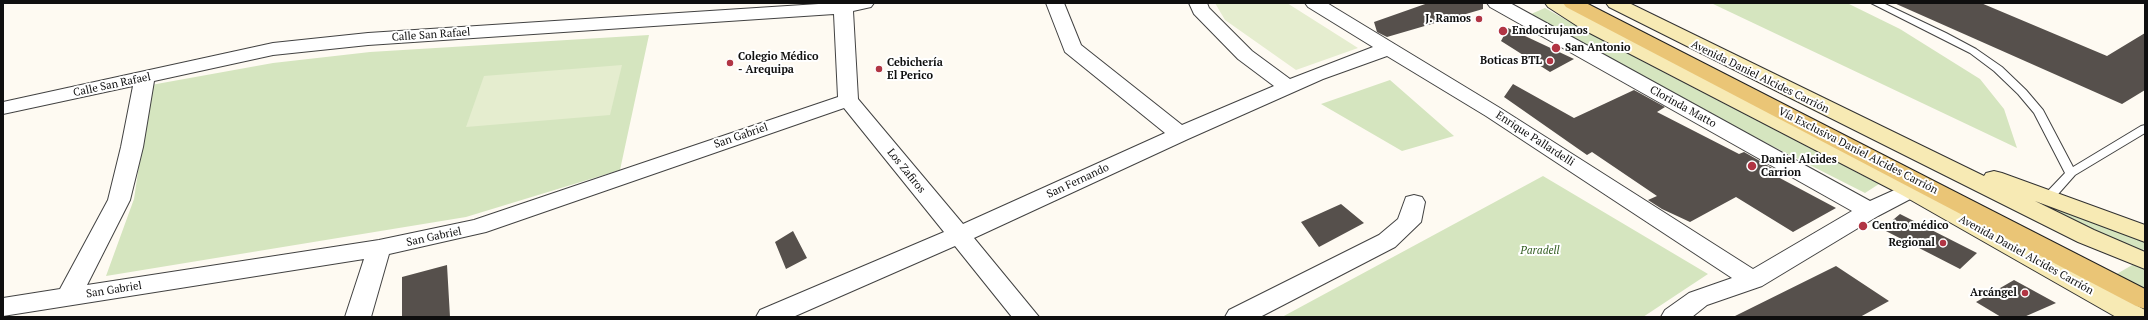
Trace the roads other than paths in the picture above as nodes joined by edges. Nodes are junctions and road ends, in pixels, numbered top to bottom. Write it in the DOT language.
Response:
graph roads {
  1 [pos="865,3"];
  2 [pos="1055,3"];
  3 [pos="1198,3"];
  4 [pos="1314,3"];
  5 [pos="1496,3"];
  6 [pos="1554,3"];
  7 [pos="1572,3"];
  8 [pos="1598,3"];
  9 [pos="1615,3"];
  10 [pos="1876,3"];
  11 [pos="843,6"];
  12 [pos="1389,48"];
  13 [pos="144,79"];
  14 [pos="1288,87"];
  15 [pos="848,100"];
  16 [pos="3,108"];
  17 [pos="2145,128"];
  18 [pos="1180,134"];
  19 [pos="1896,144"];
  20 [pos="2071,173"];
  21 [pos="1910,190"];
  22 [pos="2048,198"];
  23 [pos="1414,202"];
  24 [pos="1870,211"];
  25 [pos="2145,234"];
  26 [pos="959,235"];
  27 [pos="378,248"];
  28 [pos="2145,261"];
  29 [pos="2084,271"];
  30 [pos="1753,280"];
  31 [pos="2145,290"];
  32 [pos="68,297"];
  33 [pos="2145,300"];
  34 [pos="3,308"];
  35 [pos="358,317"];
  36 [pos="769,317"];
  37 [pos="1026,317"];
  38 [pos="1238,317"];
  39 [pos="1674,317"];
  40 [pos="2112,317"];
  41 [pos="2137,317"];
  1 -- 11 [label="street, Calle San Rafael"];
  2 -- 18 [label="street"];
  3 -- 14 [label="street"];
  4 -- 12 [label="street, Enrique Pallardelli"];
  5 -- 24 [label="street, Clorinda Matto"];
  6 -- 21 [label="main road, Avenida Daniel Alcides Carrión"];
  7 -- 29 [label="main road, Vía Exclusiva Daniel Alcides Carrión"];
  8 -- 29 [label="main road, Vía Exclusiva Daniel Alcides Carrión"];
  9 -- 19 [label="main road, Avenida Daniel Alcides Carrión"];
  10 -- 20 [label="lane"];
  11 -- 13 [label="street, Calle San Rafael"];
  11 -- 15 [label="street"];
  12 -- 14 [label="street, San Fernando"];
  12 -- 30 [label="street, Enrique Pallardelli"];
  13 -- 16 [label="street, Calle San Rafael"];
  13 -- 32 [label="street"];
  14 -- 18 [label="street, San Fernando"];
  15 -- 26 [label="street, Los Zafiros"];
  15 -- 27 [label="street, San Gabriel"];
  17 -- 20 [label="lane"];
  18 -- 26 [label="street, San Fernando"];
  19 -- 22 [label="main road"];
  19 -- 28 [label="main road, Avenida Daniel Alcides Carrión"];
  20 -- 22 [label="lane"];
  21 -- 24 [label="street"];
  21 -- 29 [label="main road, Avenida Daniel Alcides Carrión"];
  22 -- 25 [label="main road"];
  23 -- 38 [label="street"];
  24 -- 30 [label="street"];
  26 -- 36 [label="street, San Fernando"];
  26 -- 37 [label="street, Los Zafiros"];
  27 -- 32 [label="street, San Gabriel"];
  27 -- 35 [label="street"];
  29 -- 31 [label="main road, Vía Exclusiva Daniel Alcides Carrión"];
  29 -- 33 [label="main road, Vía Exclusiva Daniel Alcides Carrión"];
  29 -- 40 [label="main road"];
  29 -- 41 [label="main road, Avenida Daniel Alcides Carrión"];
  30 -- 39 [label="street"];
  32 -- 34 [label="street, San Gabriel"];
}
